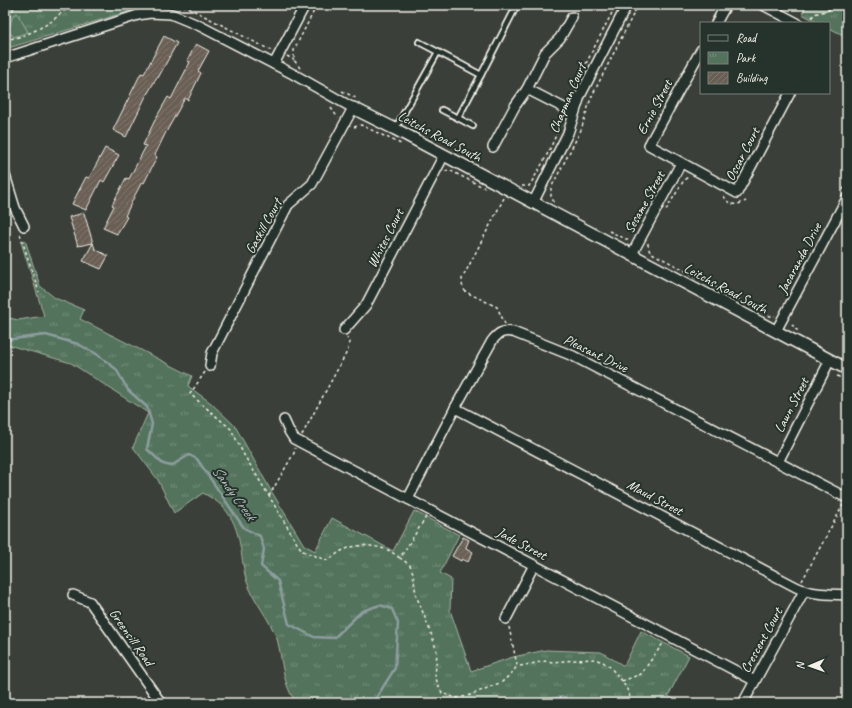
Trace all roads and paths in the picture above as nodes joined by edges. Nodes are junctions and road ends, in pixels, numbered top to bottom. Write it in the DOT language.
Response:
graph roads {
  1 [pos="15,5"];
  2 [pos="71,5"];
  3 [pos="112,5"];
  4 [pos="183,5"];
  5 [pos="305,5"];
  6 [pos="317,5"];
  7 [pos="517,5"];
  8 [pos="627,5"];
  9 [pos="638,5"];
  10 [pos="726,5"];
  11 [pos="746,5"];
  12 [pos="763,5"];
  13 [pos="748,6"];
  14 [pos="70,8"];
  15 [pos="149,9"];
  16 [pos="833,9"];
  17 [pos="572,17"];
  18 [pos="717,22"];
  19 [pos="795,22"];
  20 [pos="812,22"];
  21 [pos="5,27"];
  22 [pos="5,38"];
  23 [pos="419,42"];
  24 [pos="438,52"];
  25 [pos="700,52"];
  26 [pos="280,53"];
  27 [pos="5,58"];
  28 [pos="294,60"];
  29 [pos="274,64"];
  30 [pos="302,70"];
  31 [pos="481,74"];
  32 [pos="336,88"];
  33 [pos="527,90"];
  34 [pos="789,94"];
  35 [pos="355,104"];
  36 [pos="331,108"];
  37 [pos="442,110"];
  38 [pos="574,113"];
  39 [pos="338,118"];
  40 [pos="458,118"];
  41 [pos="473,126"];
  42 [pos="354,127"];
  43 [pos="395,129"];
  44 [pos="408,147"];
  45 [pos="493,147"];
  46 [pos="444,155"];
  47 [pos="681,163"];
  48 [pos="5,175"];
  49 [pos="693,178"];
  50 [pos="847,182"];
  51 [pos="522,186"];
  52 [pos="529,186"];
  53 [pos="508,189"];
  54 [pos="845,193"];
  55 [pos="723,194"];
  56 [pos="550,197"];
  57 [pos="746,201"];
  58 [pos="533,202"];
  59 [pos="664,214"];
  60 [pos="24,226"];
  61 [pos="649,240"];
  62 [pos="632,254"];
  63 [pos="39,292"];
  64 [pos="778,313"];
  65 [pos="344,330"];
  66 [pos="508,331"];
  67 [pos="776,331"];
  68 [pos="830,360"];
  69 [pos="210,366"];
  70 [pos="847,369"];
  71 [pos="837,376"];
  72 [pos="847,381"];
  73 [pos="456,408"];
  74 [pos="284,420"];
  75 [pos="301,437"];
  76 [pos="295,446"];
  77 [pos="778,462"];
  78 [pos="269,496"];
  79 [pos="847,498"];
  80 [pos="408,499"];
  81 [pos="430,510"];
  82 [pos="400,558"];
  83 [pos="534,565"];
  84 [pos="800,589"];
  85 [pos="73,595"];
  86 [pos="847,595"];
  87 [pos="506,619"];
  88 [pos="668,636"];
  89 [pos="517,665"];
  90 [pos="622,681"];
  91 [pos="755,681"];
  92 [pos="161,703"];
  93 [pos="631,703"];
  94 [pos="743,703"];
  1 -- 21 [label="path"];
  2 -- 14 [label="path"];
  3 -- 14 [label="path"];
  4 -- 26 [label="path"];
  5 -- 26 [label="street"];
  6 -- 28 [label="path"];
  7 -- 31 [label="lane"];
  8 -- 38 [label="street, Chapman Court"];
  9 -- 56 [label="path"];
  10 -- 18 [label="street"];
  11 -- 13 [label="path"];
  12 -- 19 [label="street"];
  14 -- 22 [label="path"];
  15 -- 27 [label="street, Leitchs Road South"];
  15 -- 29 [label="street, Leitchs Road South"];
  16 -- 20 [label="path"];
  17 -- 33 [label="street"];
  23 -- 24 [label="lane"];
  24 -- 31 [label="lane"];
  24 -- 43 [label="lane"];
  25 -- 47 [label="street, Ernie Street"];
  26 -- 28 [label="path"];
  26 -- 29 [label="street"];
  28 -- 30 [label="path"];
  29 -- 35 [label="street, Leitchs Road South"];
  31 -- 40 [label="lane"];
  32 -- 35 [label="path"];
  33 -- 38 [label="street"];
  33 -- 45 [label="street"];
  34 -- 47 [label="street, Oscar Court"];
  35 -- 43 [label="street, Leitchs Road South"];
  35 -- 69 [label="street, Gaskill Court"];
  36 -- 39 [label="path"];
  37 -- 40 [label="lane"];
  38 -- 58 [label="street, Chapman Court"];
  40 -- 41 [label="lane"];
  42 -- 44 [label="path"];
  43 -- 46 [label="street, Leitchs Road South"];
  46 -- 53 [label="street, Leitchs Road South"];
  46 -- 65 [label="street, Whites Court"];
  47 -- 62 [label="street, Sesame Street"];
  48 -- 60 [label="street"];
  49 -- 59 [label="path"];
  50 -- 54 [label="path"];
  51 -- 52 [label="path"];
  53 -- 58 [label="street, Leitchs Road South"];
  53 -- 66 [label="path"];
  54 -- 67 [label="street, Jacaranda Drive"];
  55 -- 57 [label="path"];
  58 -- 62 [label="street, Leitchs Road South"];
  60 -- 63 [label="path"];
  61 -- 64 [label="path"];
  62 -- 67 [label="street, Leitchs Road South"];
  65 -- 75 [label="path"];
  66 -- 73 [label="street"];
  66 -- 77 [label="street, Pleasant Drive"];
  67 -- 68 [label="street, Leitchs Road South"];
  68 -- 70 [label="street, Leitchs Road South"];
  68 -- 77 [label="street, Lawn Street"];
  69 -- 78 [label="path"];
  71 -- 72 [label="path"];
  73 -- 80 [label="street"];
  73 -- 84 [label="street, Maud Street"];
  74 -- 80 [label="street, Jade Street"];
  76 -- 78 [label="path"];
  77 -- 79 [label="street, Pleasant Drive"];
  78 -- 82 [label="path"];
  79 -- 84 [label="path"];
  80 -- 81 [label="street, Jade Street"];
  81 -- 82 [label="path"];
  81 -- 83 [label="street, Jade Street"];
  82 -- 89 [label="path"];
  83 -- 87 [label="street"];
  83 -- 88 [label="street, Jade Street"];
  84 -- 86 [label="street, Maud Street"];
  84 -- 91 [label="street, Crescent Court"];
  85 -- 92 [label="street, Greensill Road"];
  87 -- 89 [label="path"];
  88 -- 90 [label="path"];
  88 -- 91 [label="street, Jade Street"];
  89 -- 90 [label="path"];
  90 -- 93 [label="path"];
  91 -- 94 [label="street, Crescent Court"];
}
